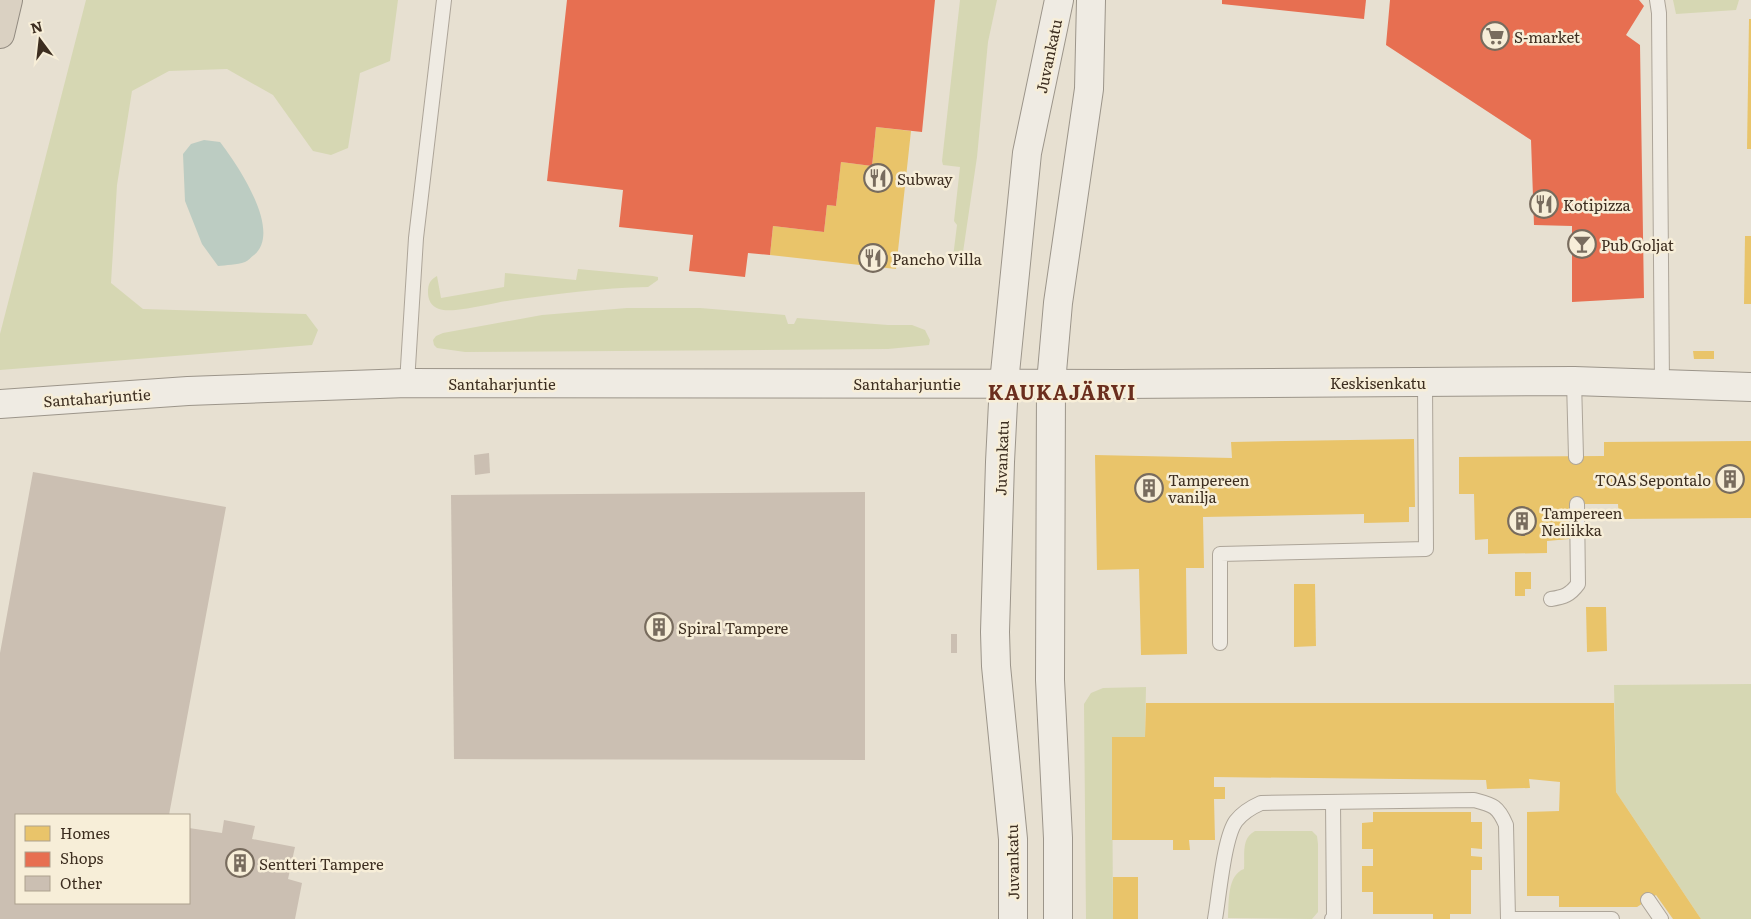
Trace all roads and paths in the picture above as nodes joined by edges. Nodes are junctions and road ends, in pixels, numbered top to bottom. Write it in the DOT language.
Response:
graph roads {
  1 [pos="8,0"];
  2 [pos="444,0"];
  3 [pos="1060,0"];
  4 [pos="1092,0"];
  5 [pos="1657,0"];
  6 [pos="0,34"];
  7 [pos="1574,381"];
  8 [pos="1425,382"];
  9 [pos="407,383"];
  10 [pos="1004,383"];
  11 [pos="1051,383"];
  12 [pos="1662,385"];
  13 [pos="1751,387"];
  14 [pos="0,404"];
  15 [pos="1576,457"];
  16 [pos="1577,504"];
  17 [pos="1551,599"];
  18 [pos="1220,643"];
  19 [pos="1333,802"];
  20 [pos="1648,900"];
  21 [pos="1013,919"];
  22 [pos="1058,919"];
  23 [pos="1215,919"];
  24 [pos="1332,919"];
  25 [pos="1508,919"];
  26 [pos="1612,919"];
  27 [pos="1661,919"];
  1 -- 6 [label="highway"];
  2 -- 9 [label="lane"];
  3 -- 10 [label="main road, Juvankatu"];
  4 -- 11 [label="main road"];
  5 -- 12 [label="lane"];
  7 -- 8 [label="main road, Keskisenkatu"];
  7 -- 12 [label="main road, Keskisenkatu"];
  7 -- 15 [label="lane"];
  8 -- 11 [label="main road, Keskisenkatu"];
  8 -- 18 [label="lane"];
  9 -- 10 [label="main road, Santaharjuntie"];
  9 -- 14 [label="main road, Santaharjuntie"];
  10 -- 11 [label="main road, Keskisenkatu"];
  10 -- 21 [label="main road, Juvankatu"];
  11 -- 22 [label="main road"];
  12 -- 13 [label="main road, Keskisenkatu"];
  16 -- 17 [label="lane"];
  19 -- 23 [label="lane"];
  19 -- 24 [label="lane"];
  19 -- 25 [label="lane"];
  20 -- 27 [label="lane"];
  25 -- 26 [label="lane"];
}
